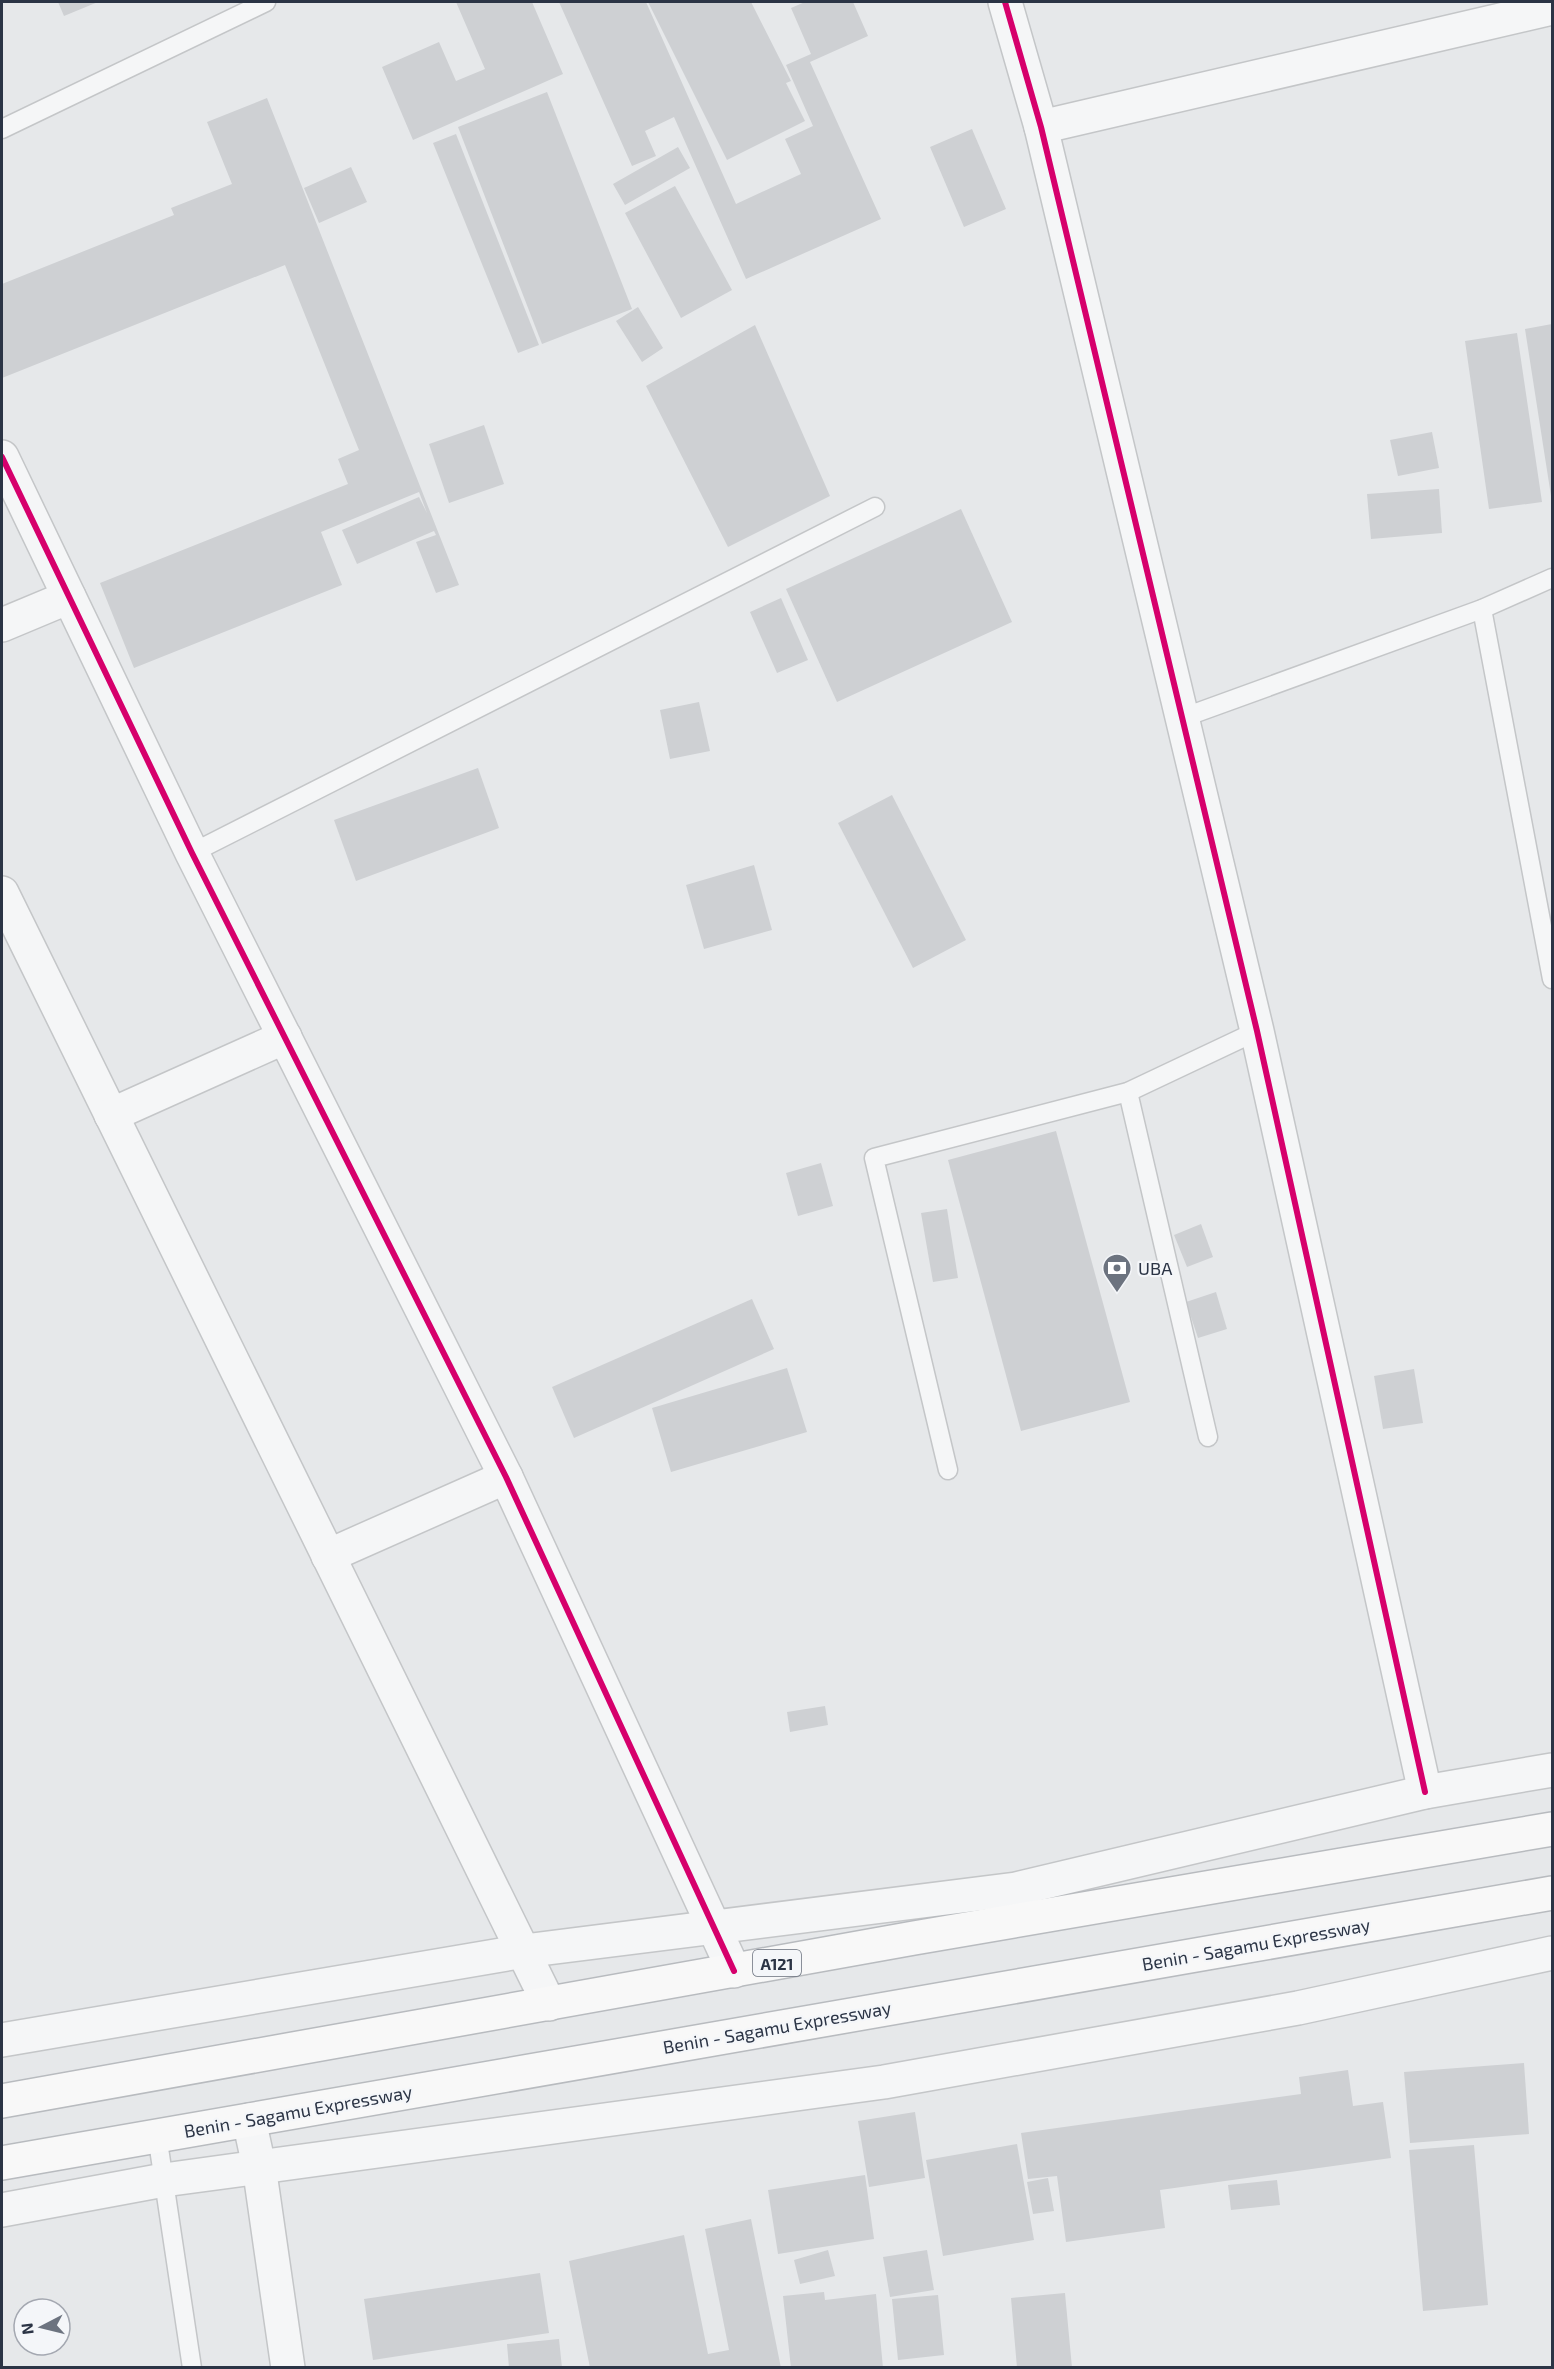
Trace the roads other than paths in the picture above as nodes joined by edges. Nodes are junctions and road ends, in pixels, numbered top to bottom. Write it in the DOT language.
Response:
graph roads {
  1 [pos="266,2"];
  2 [pos="1005,2"];
  3 [pos="1552,8"];
  4 [pos="1041,127"];
  5 [pos="2,129"];
  6 [pos="2,457"];
  7 [pos="875,507"];
  8 [pos="1552,578"];
  9 [pos="69,597"];
  10 [pos="1482,609"];
  11 [pos="2,625"];
  12 [pos="1182,718"];
  13 [pos="192,854"];
  14 [pos="2,892"];
  15 [pos="1552,979"];
  16 [pos="1257,1031"];
  17 [pos="285,1038"];
  18 [pos="1128,1092"];
  19 [pos="111,1115"];
  20 [pos="1208,1437"];
  21 [pos="948,1470"];
  22 [pos="506,1477"];
  23 [pos="328,1556"];
  24 [pos="1552,1770"];
  25 [pos="1425,1792"];
  26 [pos="1552,1829"];
  27 [pos="1552,1893"];
  28 [pos="714,1925"];
  29 [pos="524,1951"];
  30 [pos="1552,1953"];
  31 [pos="734,1971"];
  32 [pos="549,2004"];
  33 [pos="2,2040"];
  34 [pos="2,2101"];
  35 [pos="249,2120"];
  36 [pos="157,2135"];
  37 [pos="2,2163"];
  38 [pos="258,2166"];
  39 [pos="164,2180"];
  40 [pos="2,2210"];
  41 [pos="192,2367"];
  42 [pos="288,2367"];
  1 -- 5 [label="lane"];
  2 -- 4 [label="street"];
  3 -- 4 [label="street"];
  4 -- 12 [label="street"];
  6 -- 9 [label="street"];
  7 -- 13 [label="lane"];
  8 -- 10 [label="lane"];
  9 -- 11 [label="street"];
  9 -- 13 [label="street"];
  10 -- 12 [label="lane"];
  10 -- 15 [label="lane"];
  12 -- 16 [label="street"];
  13 -- 17 [label="street"];
  14 -- 19 [label="street"];
  16 -- 18 [label="lane"];
  16 -- 25 [label="street"];
  17 -- 19 [label="street"];
  17 -- 22 [label="street"];
  18 -- 20 [label="lane"];
  18 -- 21 [label="lane"];
  19 -- 23 [label="street"];
  22 -- 23 [label="street"];
  22 -- 28 [label="street"];
  23 -- 29 [label="street"];
  24 -- 25 [label="street"];
  25 -- 28 [label="street"];
  26 -- 31 [label="highway, A121"];
  27 -- 35 [label="highway, Benin - Sagamu Expressway"];
  28 -- 29 [label="street"];
  28 -- 31 [label="street"];
  29 -- 32 [label="street"];
  29 -- 33 [label="street"];
  30 -- 38 [label="street"];
  31 -- 32 [label="highway, A121"];
  32 -- 34 [label="highway, A121"];
  35 -- 36 [label="highway, Benin - Sagamu Expressway"];
  35 -- 38 [label="street"];
  36 -- 37 [label="highway, Benin - Sagamu Expressway"];
  36 -- 39 [label="lane"];
  38 -- 39 [label="street"];
  38 -- 42 [label="street"];
  39 -- 40 [label="street"];
  39 -- 41 [label="lane"];
}
